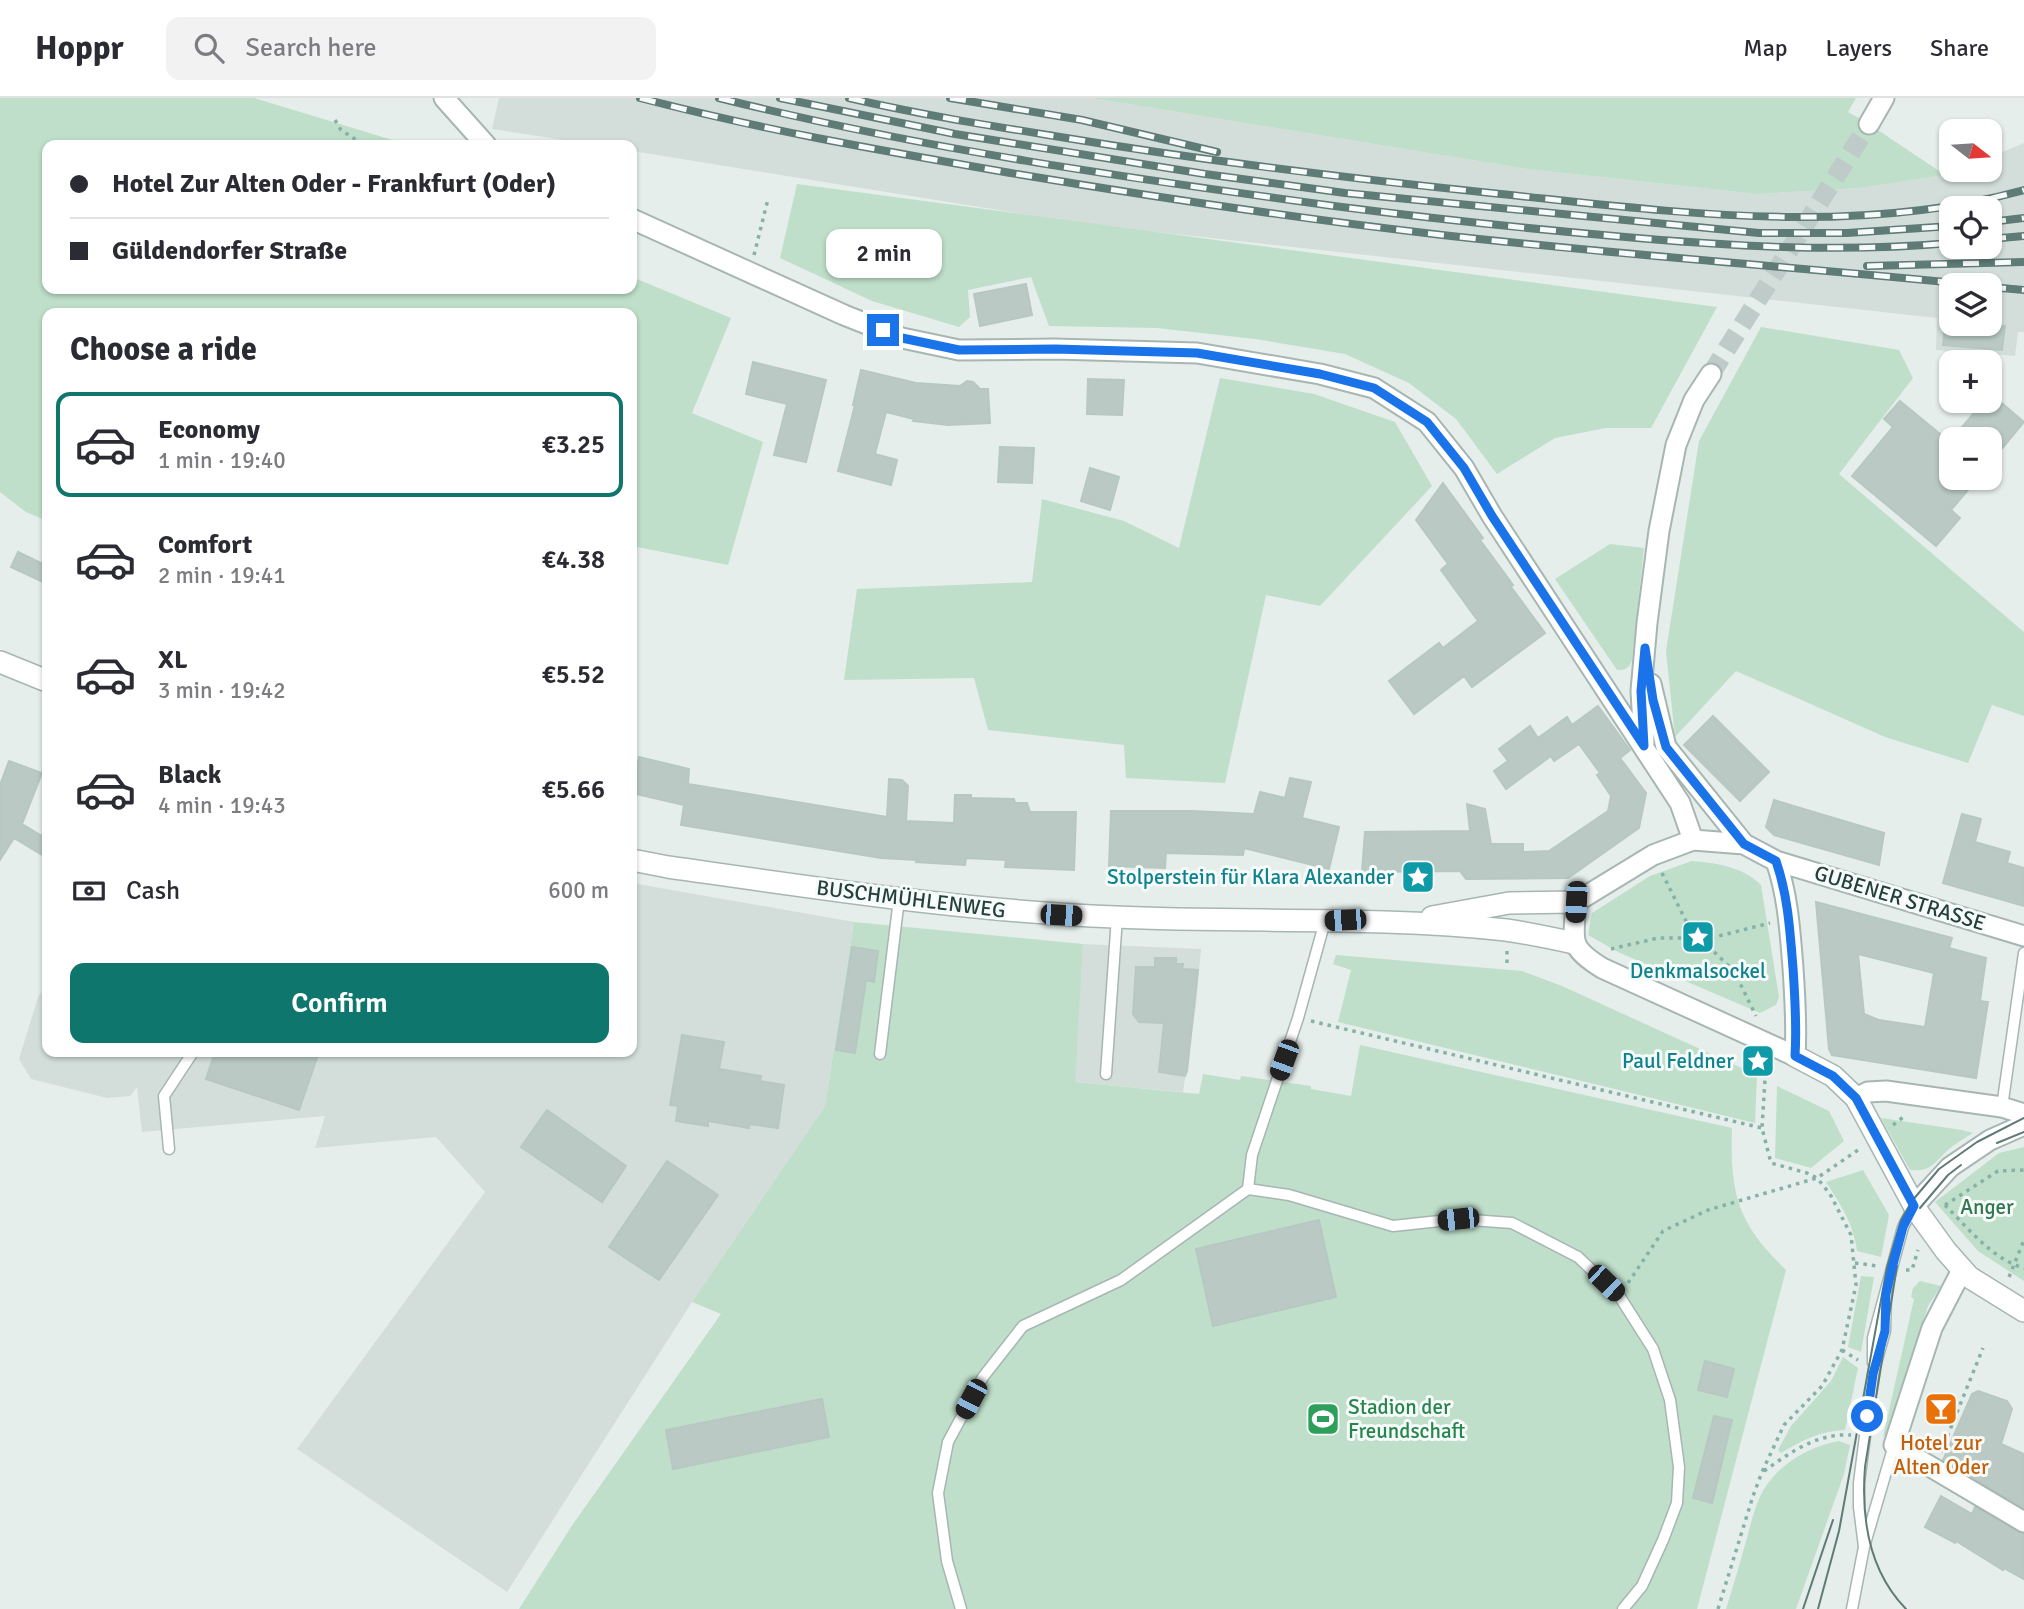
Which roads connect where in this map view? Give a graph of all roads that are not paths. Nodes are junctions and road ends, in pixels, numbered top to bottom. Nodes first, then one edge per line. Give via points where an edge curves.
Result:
1 (443, 98) edge
2 (1884, 98) edge
3 (1869, 124) tunnel mouth
4 (481, 140) edge
5 (637, 221) edge
6 (1711, 374) tunnel mouth
7 (1645, 648) junction
8 (0, 662) edge
9 (42, 679) edge
10 (1644, 746) junction
11 (1693, 840) junction
12 (1744, 844) junction
13 (637, 861) edge
14 (1776, 861) junction
15 (899, 899) junction
16 (1576, 902) junction
17 (1117, 917) junction
18 (1325, 921) junction
19 (1402, 922) junction
20 (2024, 936) edge
21 (1578, 949) junction
22 (2024, 953) edge
23 (880, 1054) dead end
24 (1795, 1056) junction
25 (190, 1057) edge
26 (1106, 1074) dead end
27 (1856, 1098) junction
28 (2002, 1107) junction
29 (2024, 1114) edge
30 (2024, 1125) edge
31 (169, 1149) dead end
32 (1248, 1189) junction
33 (1914, 1206) junction
34 (1962, 1270) junction
35 (2024, 1311) edge
36 (1894, 1445) junction
37 (2024, 1522) edge
38 (1864, 1547) junction
39 (961, 1609) edge
40 (1623, 1609) edge
41 (1852, 1609) edge

1 - 4 street
2 - 3 street
5 - 10 street via 902,338 959,350 1197,353 1374,388 1427,422 1464,468
6 - 7 street via 1694,400 1676,445 1659,531
7 - 10 street via 1641,691
7 - 12 street via 1666,747
8 - 9 street
10 - 11 street via 1680,803
11 - 12 street
11 - 16 street via 1653,855
12 - 14 street, GUBENER STRASSE
13 - 15 street, BUSCHMÜHLENWEG
14 - 20 street, GUBENER STRASSE
14 - 24 street via 1789,919
15 - 17 street, BUSCHMÜHLENWEG
15 - 23 lane
16 - 19 street, BUSCHMÜHLENWEG via 1509,903
16 - 21 street
17 - 18 street, BUSCHMÜHLENWEG
17 - 26 lane
18 - 19 street, BUSCHMÜHLENWEG
18 - 32 lane via 1252,1154
19 - 21 street, BUSCHMÜHLENWEG via 1508,930
21 - 24 street via 1602,968
22 - 28 lane
24 - 27 street via 1833,1076
25 - 31 lane via 164,1096
27 - 28 street via 1876,1091
27 - 33 street
28 - 29 street
30 - 33 street via 1990,1140 1950,1167
32 - 39 lane via 1121,1280 1023,1326 983,1377 948,1442 938,1493 947,1561
32 - 40 lane via 1289,1195 1393,1226 1458,1219 1512,1223 1578,1257 1620,1297 1653,1349 1670,1400 1679,1468 1677,1503 1663,1540 1642,1586
33 - 34 street
33 - 38 lane via 1903,1227 1886,1294 1885,1331 1873,1374 1859,1483
34 - 35 street
34 - 36 street via 1931,1328
36 - 37 street
36 - 38 lane
38 - 41 lane

